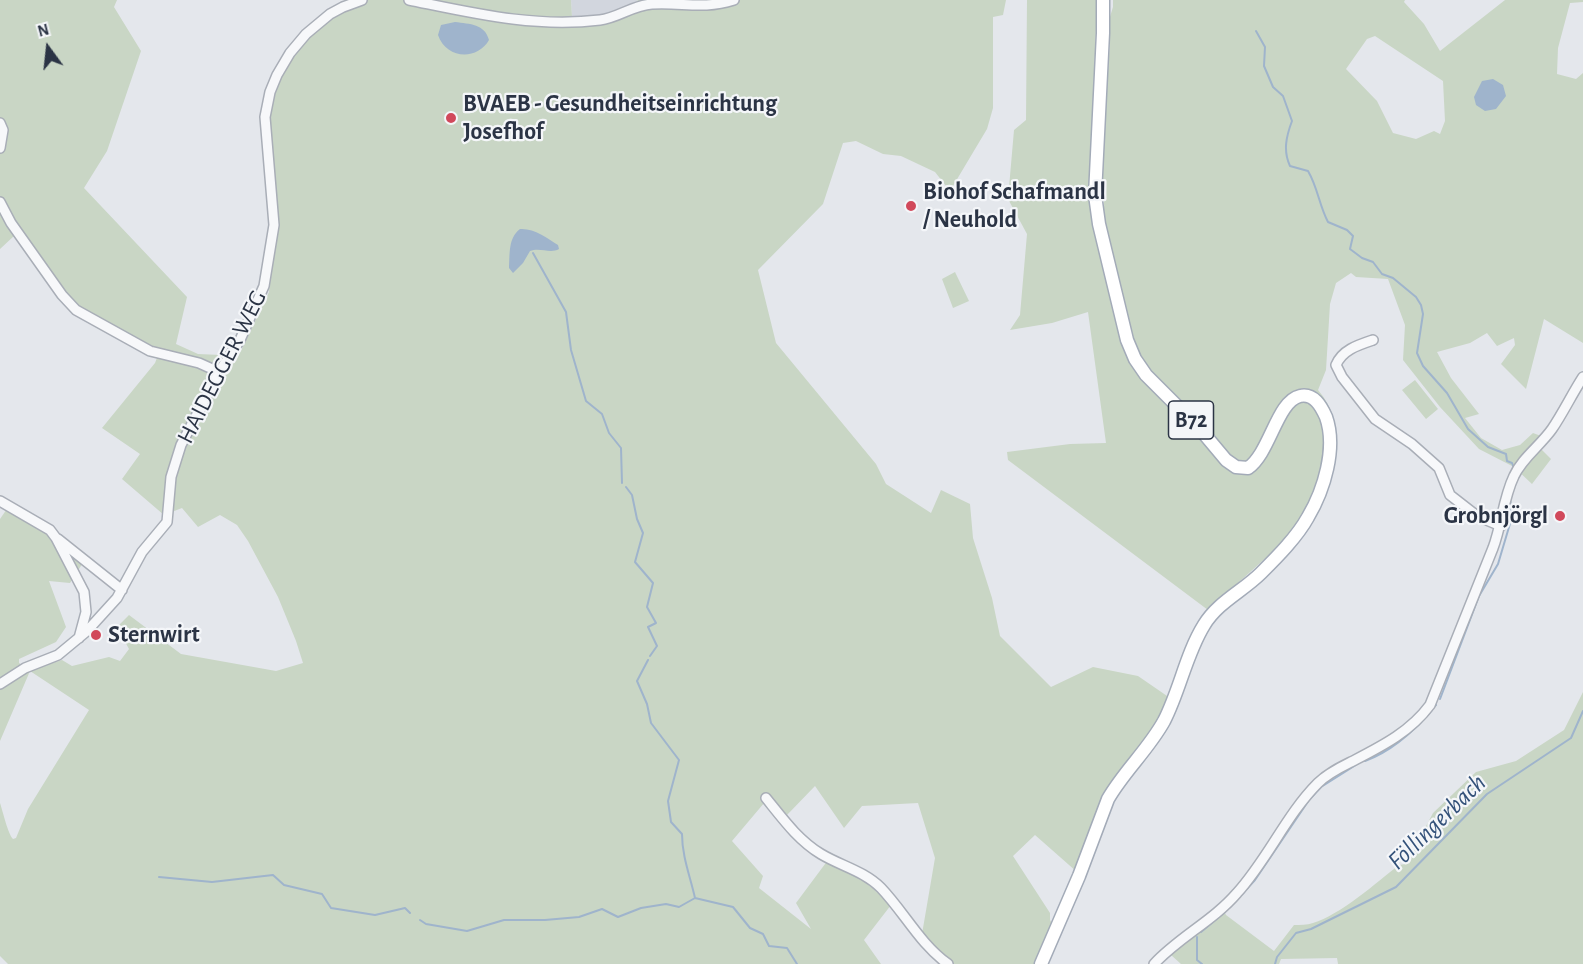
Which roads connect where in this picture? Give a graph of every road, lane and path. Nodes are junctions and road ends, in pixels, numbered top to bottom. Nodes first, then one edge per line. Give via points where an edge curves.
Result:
1 (362, 0) edge
2 (409, 0) edge
3 (734, 0) edge
4 (1103, 0) edge
5 (0, 123) edge
6 (0, 148) edge
7 (0, 202) edge
8 (1373, 340) dead end
9 (219, 372) junction
10 (1583, 377) edge
11 (0, 501) edge
12 (1501, 526) junction
13 (56, 538) junction
14 (122, 590) junction
15 (79, 638) junction
16 (0, 684) edge
17 (766, 798) dead end
18 (948, 964) edge
19 (1041, 964) edge
20 (1154, 964) edge

1 - 9 street, HAIDEGGER WEG via 330,14 306,34 272,85 265,117 274,225 268,271 251,318
2 - 3 street via 519,21 567,23 603,20 650,4 710,6
4 - 19 main road, B72 via 1096,207 1124,331 1135,359 1236,467 1248,468 1257,460 1283,411 1302,395 1315,399 1323,410 1329,425 1329,453 1308,518 1260,573 1222,604 1203,627 1165,719 1108,799
5 - 6 street
7 - 9 street via 76,310 150,351
8 - 12 street via 1339,357 1336,365 1342,377 1375,419 1439,468 1450,495 1477,516
9 - 14 street, HAIDEGGER WEG via 173,467 167,522 142,552
10 - 12 street via 1551,430 1517,470 1509,487
11 - 13 street via 44,526
12 - 20 street via 1426,711 1394,739 1319,781 1236,894
13 - 14 street
13 - 15 street via 84,592 86,612
14 - 15 street, HAIDEGGER WEG
15 - 16 street, HAIDEGGER WEG via 58,655 25,668
17 - 18 street via 799,838 881,888 930,949

